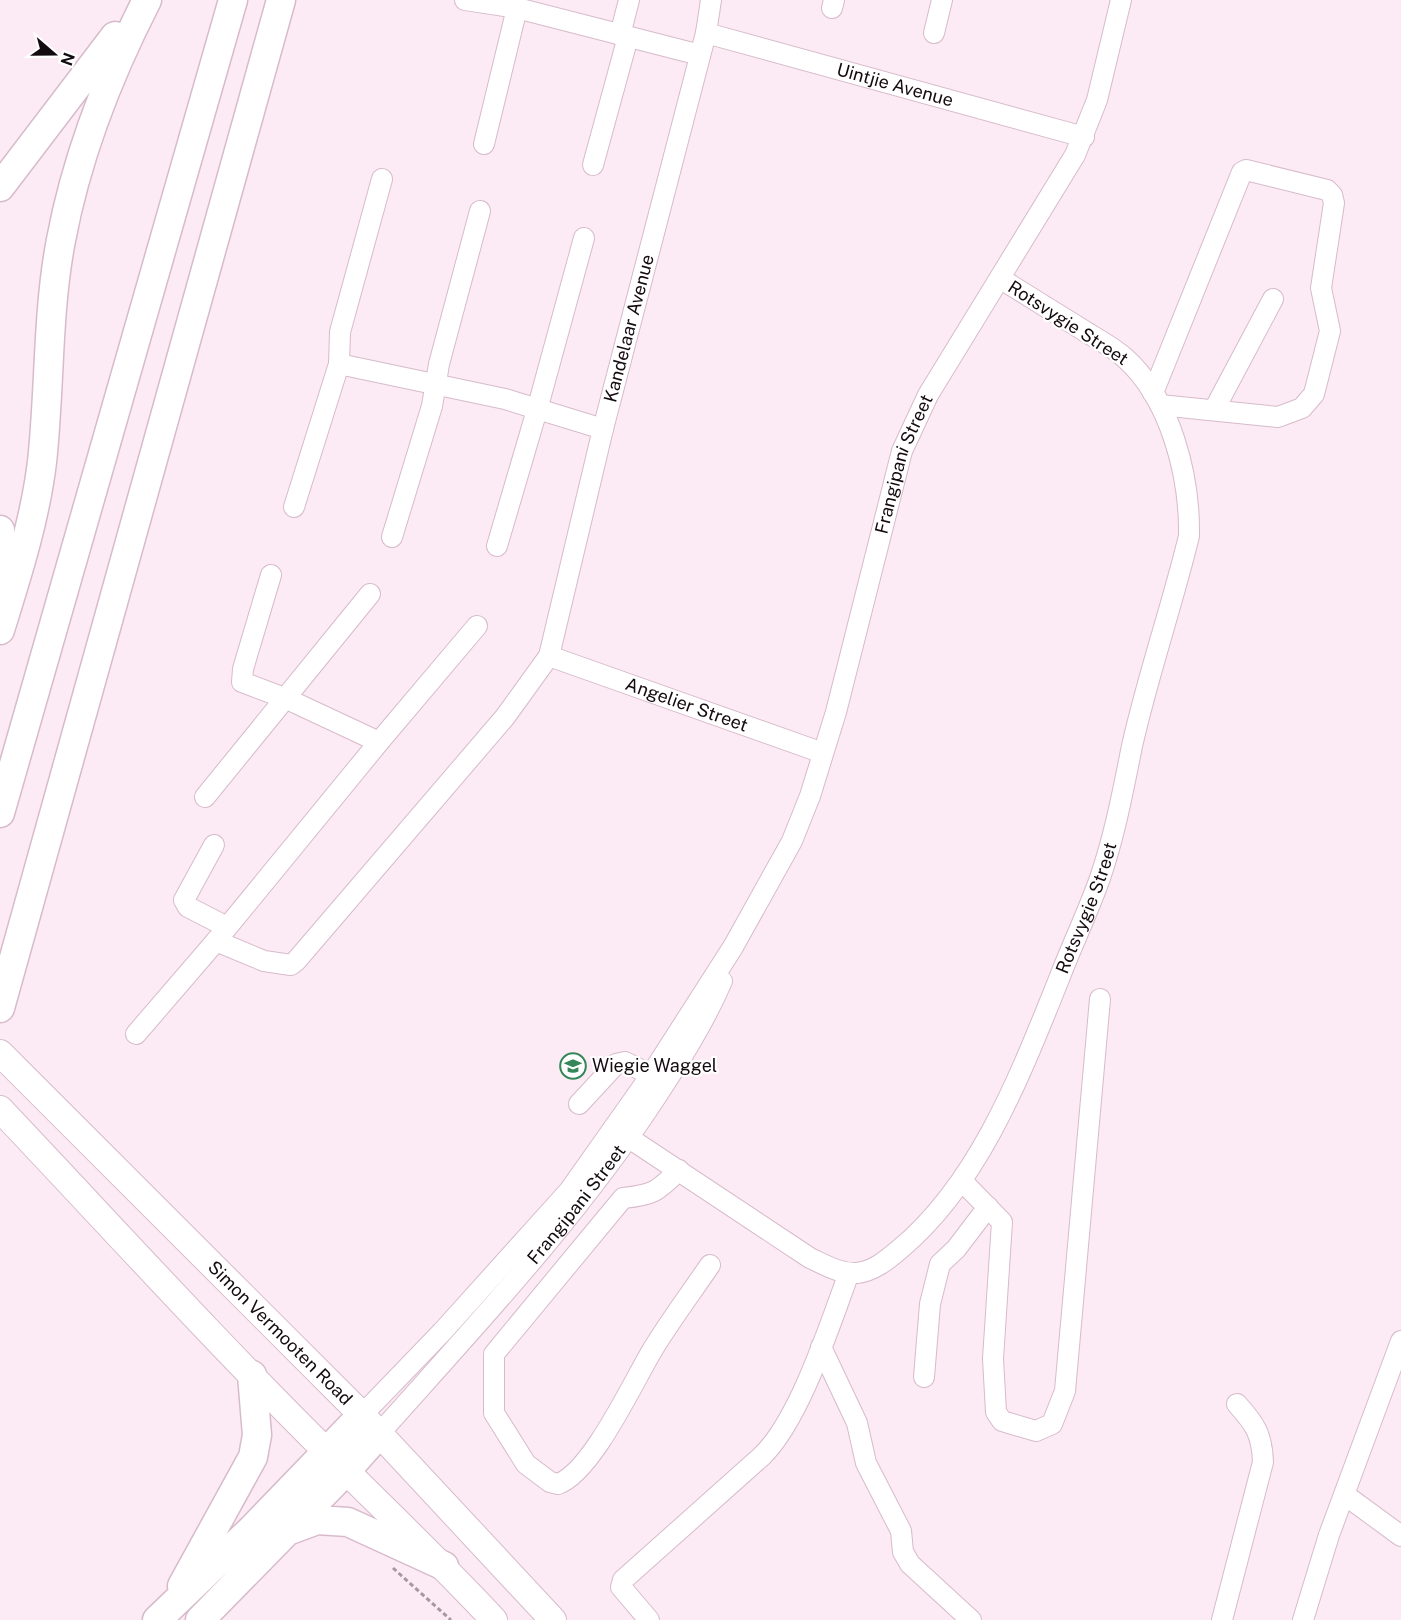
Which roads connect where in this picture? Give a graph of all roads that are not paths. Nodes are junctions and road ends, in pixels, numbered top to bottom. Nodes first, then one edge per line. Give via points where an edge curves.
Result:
1 (139, 0) edge
2 (147, 0) edge
3 (233, 0) edge
4 (281, 0) edge
5 (465, 0) edge
6 (629, 0) edge
7 (711, 0) edge
8 (942, 0) edge
9 (1121, 0) edge
10 (509, 5) edge
11 (705, 33) junction
12 (934, 33) dead end
13 (624, 36) junction
14 (700, 55) junction
15 (1084, 137) junction
16 (484, 144) dead end
17 (593, 165) dead end
18 (382, 179) dead end
19 (0, 187) edge
20 (480, 211) dead end
21 (584, 237) dead end
22 (1001, 279) junction
23 (1273, 299) dead end
24 (339, 364) junction
25 (436, 384) junction
26 (1157, 399) junction
27 (537, 410) junction
28 (1214, 410) junction
29 (603, 429) junction
30 (294, 507) dead end
31 (0, 530) edge
32 (392, 537) dead end
33 (497, 546) dead end
34 (271, 576) dead end
35 (370, 594) dead end
36 (0, 607) edge
37 (477, 626) dead end
38 (0, 630) edge
39 (549, 656) junction
40 (287, 699) junction
41 (379, 742) junction
42 (823, 753) junction
43 (205, 797) dead end
44 (0, 813) edge
45 (214, 845) dead end
46 (221, 934) junction
47 (733, 947) junction
48 (1100, 999) dead end
49 (1, 1007) edge
50 (136, 1034) dead end
51 (0, 1053) edge
52 (651, 1075) junction
53 (579, 1104) dead end
54 (0, 1109) edge
55 (622, 1132) junction
56 (679, 1170) junction
57 (962, 1181) junction
58 (988, 1207) junction
59 (710, 1265) dead end
60 (849, 1273) junction
61 (1401, 1344) edge
62 (821, 1347) junction
63 (252, 1375) junction
64 (924, 1377) dead end
65 (1237, 1404) dead end
66 (371, 1424) junction
67 (326, 1452) junction
68 (346, 1471) junction
69 (1345, 1496) junction
70 (287, 1532) junction
71 (1401, 1536) edge
72 (444, 1566) junction
73 (165, 1613) edge
74 (200, 1620) edge
75 (494, 1620) edge
76 (553, 1620) edge
77 (649, 1620) edge
78 (971, 1620) edge
79 (1222, 1620) edge
80 (1303, 1620) edge

1 - 19 highway
2 - 38 highway via 112,71 70,200 56,281 37,495
3 - 44 highway
4 - 49 highway
5 - 10 street
6 - 13 street
7 - 11 street, Kandelaar Avenue
8 - 12 street
9 - 15 street, Frangipani Street
10 - 13 street
10 - 16 street
11 - 14 street, Kandelaar Avenue
11 - 15 street, Uintjie Avenue
13 - 14 street
13 - 17 street
14 - 29 street, Kandelaar Avenue
15 - 22 street, Frangipani Street
18 - 24 street via 340,332
20 - 25 street
21 - 27 street
22 - 26 street, Rotsvygie Street via 1120,353 1141,374
22 - 42 street, Frangipani Street via 928,395 902,451
23 - 28 street
24 - 25 street
24 - 30 street
25 - 27 street
25 - 32 street
26 - 28 street
26 - 28 street via 1242,172 1327,190 1334,203 1321,288 1330,331 1314,394 1302,408 1278,417
26 - 57 street, Rotsvygie Street via 1181,468 1189,536 1132,745 1122,807 1100,878 1029,1054
27 - 29 street
27 - 33 street
29 - 39 street, Kandelaar Avenue
31 - 36 highway
34 - 40 street via 241,678 251,687
35 - 40 street
37 - 41 street
39 - 42 street, Angelier Street
39 - 46 street via 505,717 296,961 277,965
40 - 41 street
40 - 43 street
41 - 46 street
42 - 47 street, Frangipani Street via 800,823
45 - 46 street via 184,900
46 - 50 street
47 - 52 street, Frangipani Street
47 - 55 street, Frangipani Street via 722,983 684,1055
48 - 58 street via 1065,1391 1052,1424 1036,1431 1002,1420 996,1412 993,1359 1003,1238 1002,1222
51 - 66 main road, Simon Vermooten Road
52 - 53 street via 620,1062 609,1068
52 - 55 street, Frangipani Street
54 - 63 main road
55 - 56 street
55 - 66 street, Frangipani Street via 565,1223
56 - 59 street via 657,1192 623,1198 494,1354 494,1413 526,1464 558,1484 574,1475 609,1427 653,1349
56 - 60 street via 810,1258
57 - 58 street
57 - 60 street, Rotsvygie Street via 923,1229 893,1255 876,1267
58 - 64 street via 940,1264 930,1304
60 - 62 street
61 - 69 street
62 - 77 street via 774,1444 622,1580 621,1587
62 - 78 street via 857,1423 866,1463 901,1531 903,1552
63 - 67 main road
63 - 73 highway via 257,1435 254,1456
65 - 79 street via 1262,1441 1263,1462
66 - 67 highway
66 - 68 highway
66 - 76 main road, Simon Vermooten Road
67 - 68 main road
67 - 73 highway
68 - 70 highway
68 - 72 main road
69 - 71 street
69 - 80 street
70 - 72 highway via 317,1520 348,1522
70 - 74 highway
72 - 75 main road

